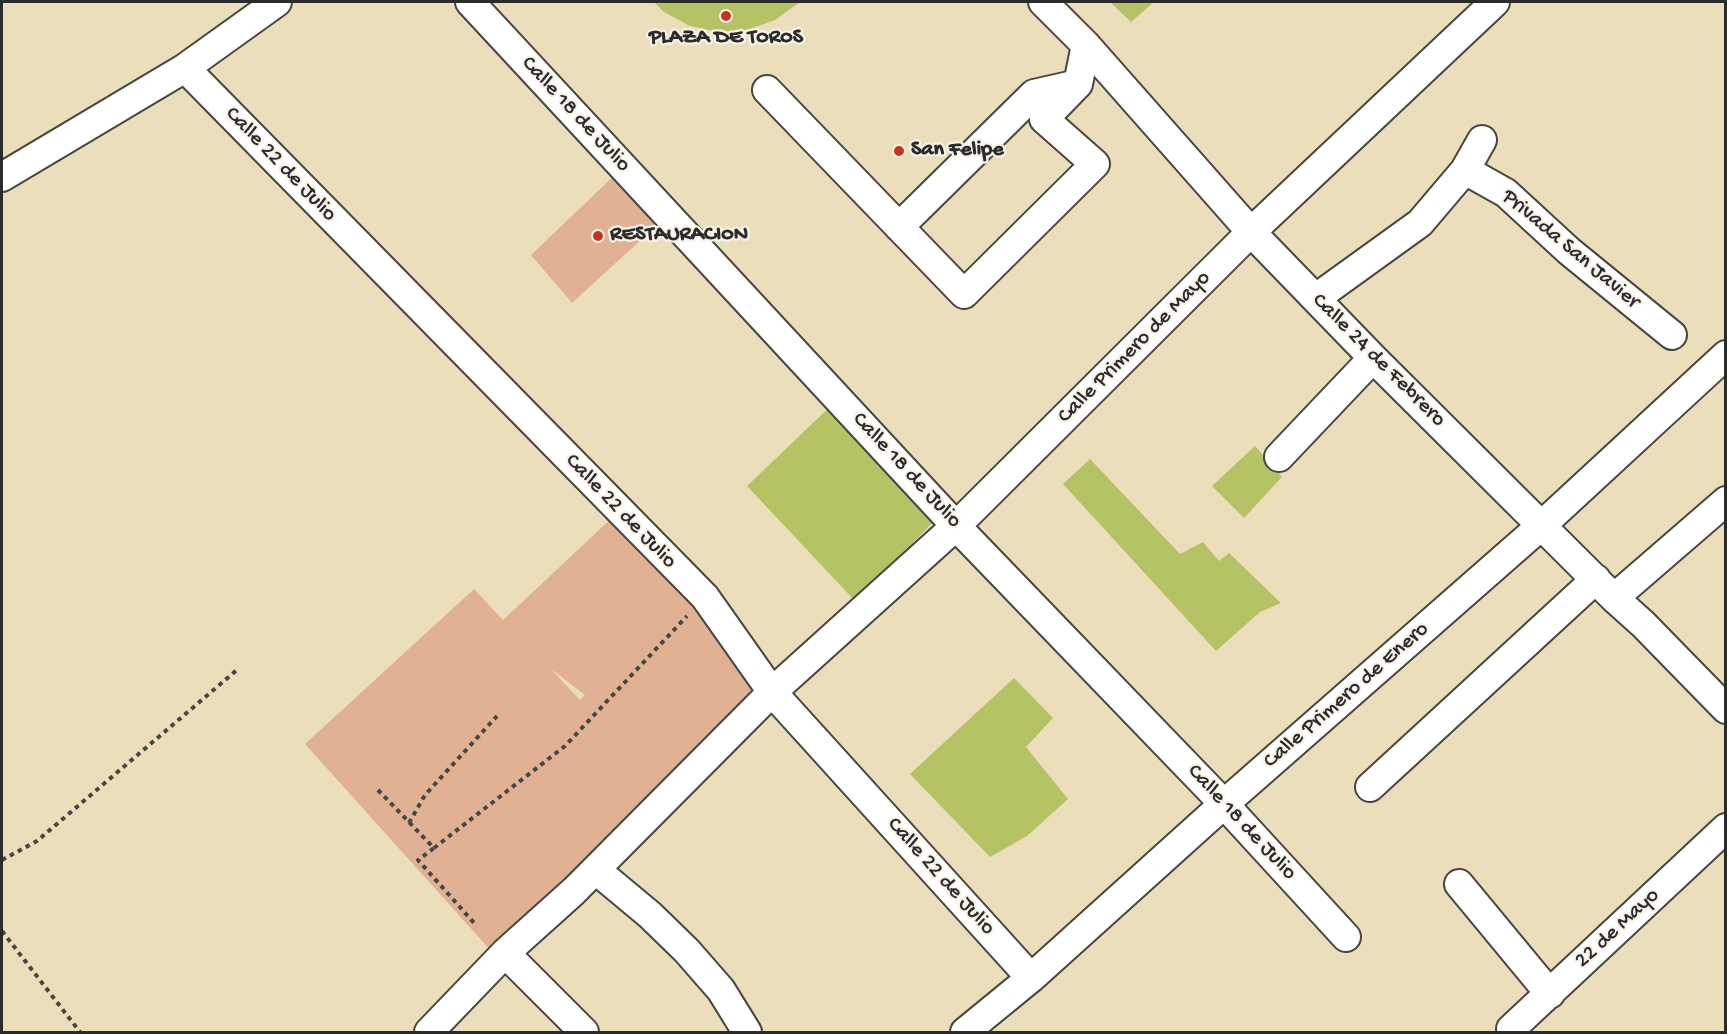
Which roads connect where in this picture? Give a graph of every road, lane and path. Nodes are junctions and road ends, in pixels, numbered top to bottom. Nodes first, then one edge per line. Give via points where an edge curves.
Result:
1 (277, 2) edge
2 (470, 2) edge
3 (1043, 2) edge
4 (1495, 2) edge
5 (1086, 45) junction
6 (185, 68) junction
7 (1078, 84) junction
8 (767, 90) dead end
9 (1482, 141) dead end
10 (1465, 170) junction
11 (2, 177) edge
12 (899, 227) junction
13 (1251, 232) junction
14 (1316, 298) junction
15 (1672, 335) dead end
16 (1725, 355) edge
17 (1373, 358) junction
18 (1279, 457) dead end
19 (1725, 501) edge
20 (1542, 525) junction
21 (957, 526) junction
22 (1605, 588) junction
23 (705, 597) junction
24 (238, 669) dead end
25 (772, 692) junction
26 (1725, 709) edge
27 (497, 716) dead end
28 (1370, 787) dead end
29 (378, 790) dead end
30 (1224, 804) junction
31 (410, 823) junction
32 (1725, 828) edge
33 (434, 848) junction
34 (2, 860) edge
35 (596, 870) junction
36 (1459, 884) dead end
37 (475, 924) dead end
38 (2, 931) edge
39 (1346, 937) dead end
40 (505, 953) junction
41 (1031, 978) junction
42 (1550, 993) junction
43 (1511, 1029) dead end
44 (80, 1032) edge
45 (429, 1032) edge
46 (584, 1032) edge
47 (747, 1032) edge
48 (965, 1032) edge

1 - 6 street
2 - 21 street, Calle 18 de Julio
3 - 5 street, Calle 24 de Febrero
4 - 13 street, Calle Primero de Mayo
5 - 7 street
5 - 13 street, Calle 24 de Febrero
6 - 11 street
6 - 23 street, Calle 22 de Julio
7 - 12 street via 1034,94
7 - 12 street via 1044,119 1095,164 964,294
8 - 12 street
9 - 10 street
10 - 14 street via 1420,224
10 - 15 street, Privada San Javier via 1506,194
13 - 14 street, Calle 24 de Febrero
13 - 21 street, Calle Primero de Mayo
14 - 17 street, Calle 24 de Febrero
16 - 20 street, Calle Primero de Enero
17 - 18 street
17 - 20 street, Calle 24 de Febrero
19 - 22 street
20 - 22 street, Calle 24 de Febrero
20 - 30 street, Calle Primero de Enero
21 - 25 street, Calle Primero de Mayo
21 - 30 street, Calle 18 de Julio
22 - 26 street, Calle 24 de Febrero
22 - 28 street
23 - 25 street, Calle 22 de Julio
23 - 33 path via 565,746
24 - 34 path via 37,841
25 - 35 street, Calle Primero de Mayo
25 - 41 street, Calle 22 de Julio
27 - 31 path via 425,795
29 - 31 path
30 - 39 street, Calle 18 de Julio
30 - 41 street, Calle Primero de Enero
31 - 33 path
32 - 42 street, 22 de Mayo
33 - 37 path via 418,860
35 - 40 street, Calle Primero de Mayo
35 - 47 street via 687,951 721,990
36 - 42 street
38 - 44 path
40 - 45 street, Calle Primero de Mayo
40 - 46 street
41 - 48 street, Calle Primero de Enero
42 - 43 street, 22 de Mayo

